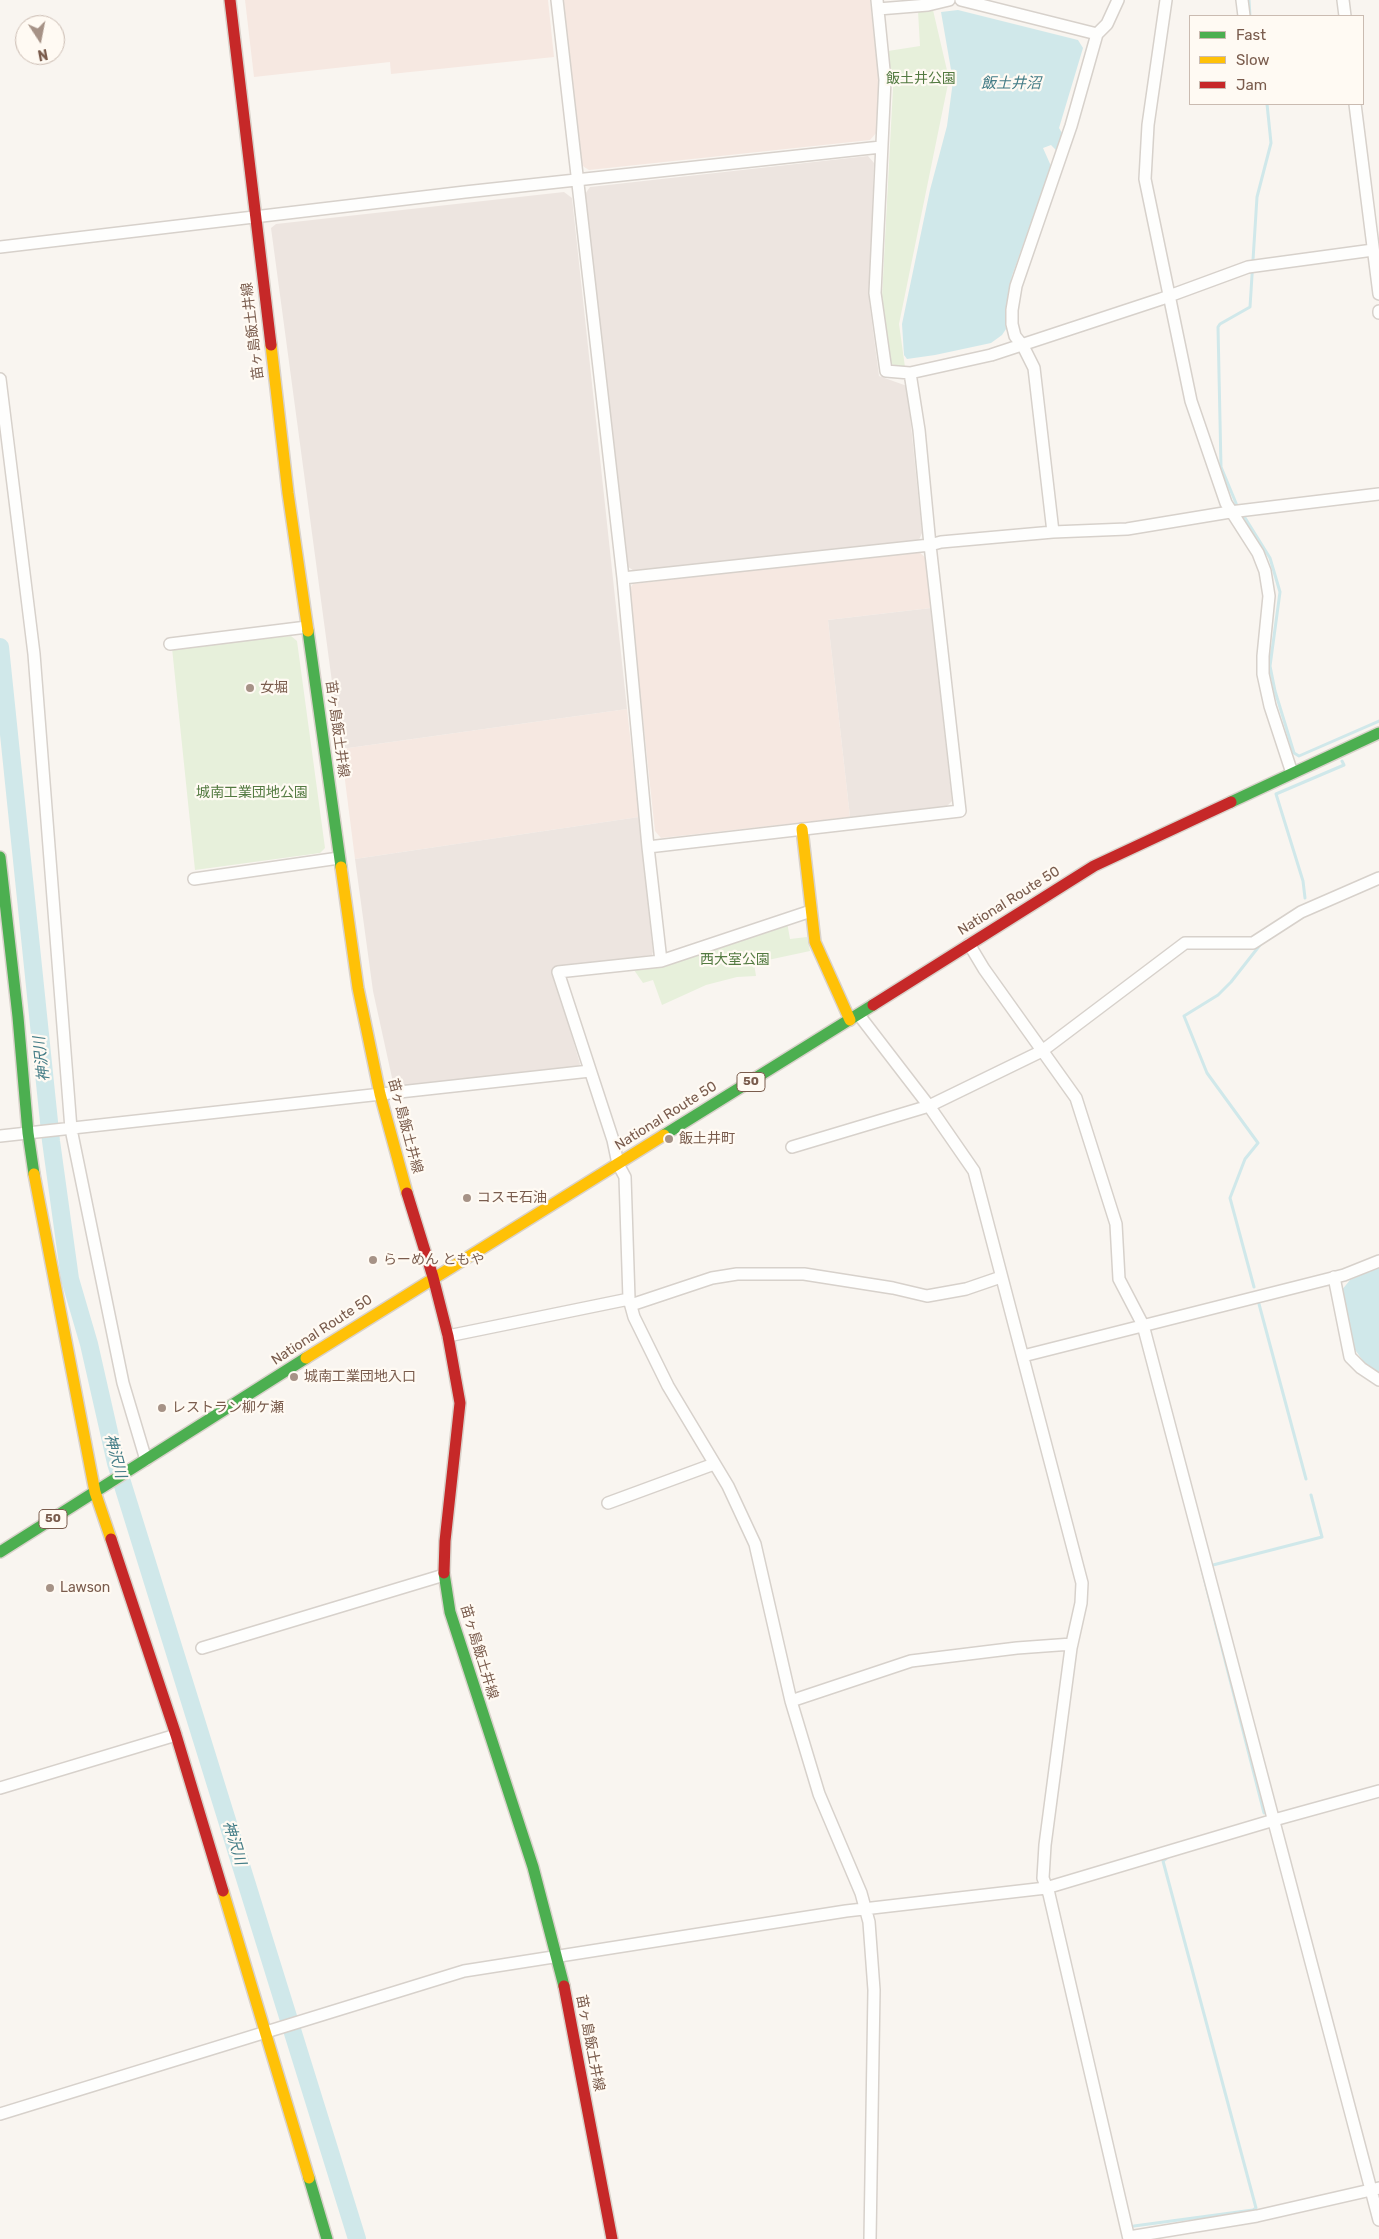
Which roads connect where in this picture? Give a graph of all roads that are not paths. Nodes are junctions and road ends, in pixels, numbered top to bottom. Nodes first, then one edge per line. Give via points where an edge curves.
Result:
1 (230, 0) edge
2 (557, 0) edge
3 (949, 0) edge
4 (961, 0) edge
5 (1118, 0) edge
6 (1166, 0) edge
7 (1242, 0) edge
8 (1343, 0) edge
9 (877, 5) edge
10 (1244, 15) edge
11 (1345, 15) edge
12 (1097, 34) junction
13 (1355, 105) edge
14 (881, 147) junction
15 (576, 181) junction
16 (255, 217) junction
17 (0, 247) edge
18 (1373, 250) junction
19 (1379, 294) edge
20 (1169, 296) junction
21 (1023, 346) junction
22 (910, 373) junction
23 (0, 379) edge
24 (1379, 494) edge
25 (1230, 512) junction
26 (1053, 532) junction
27 (930, 545) junction
28 (622, 578) junction
29 (307, 627) junction
30 (170, 644) dead end
31 (1379, 733) edge
32 (1292, 773) junction
33 (802, 829) junction
34 (648, 847) junction
35 (0, 857) edge
36 (339, 858) junction
37 (1379, 878) edge
38 (194, 879) dead end
39 (811, 911) junction
40 (969, 944) junction
41 (661, 961) junction
42 (854, 1017) junction
43 (1042, 1051) junction
44 (590, 1071) junction
45 (380, 1094) junction
46 (929, 1106) junction
47 (69, 1129) junction
48 (31, 1133) junction
49 (0, 1136) edge
50 (792, 1147) dead end
51 (618, 1164) junction
52 (1379, 1261) edge
53 (433, 1277) junction
54 (1001, 1277) junction
55 (1334, 1277) junction
56 (630, 1302) junction
57 (1143, 1325) junction
58 (448, 1336) junction
59 (1023, 1356) junction
60 (1379, 1380) edge
61 (143, 1462) junction
62 (714, 1464) junction
63 (95, 1492) junction
64 (608, 1503) dead end
65 (0, 1552) edge
66 (444, 1575) junction
67 (1072, 1644) junction
68 (202, 1648) dead end
69 (791, 1702) junction
70 (176, 1735) junction
71 (0, 1788) edge
72 (1379, 1791) edge
73 (1274, 1820) junction
74 (1046, 1888) junction
75 (865, 1908) junction
76 (557, 1956) junction
77 (270, 2030) junction
78 (0, 2114) edge
79 (1375, 2189) edge
80 (1379, 2220) edge
81 (1129, 2238) edge
82 (328, 2239) edge
83 (612, 2239) edge
84 (870, 2239) edge

1 - 16 main road, 苗ヶ島飯土井線
2 - 15 street
3 - 9 street via 928,5
4 - 12 street
5 - 12 street via 1107,24
6 - 20 street via 1148,126 1145,179
7 - 10 street
8 - 11 street
9 - 14 street via 885,80
12 - 21 street via 1071,126 1016,286 1012,324 1014,336
13 - 18 street
14 - 15 street
14 - 22 street via 875,293 886,371
15 - 16 street
15 - 28 street
16 - 17 street
16 - 29 main road, 苗ヶ島飯土井線
18 - 19 street
18 - 20 street via 1248,266
20 - 21 street
20 - 25 street via 1191,401
21 - 22 street
21 - 26 street via 1034,368
22 - 27 street
23 - 47 street via 34,654
24 - 25 street
25 - 26 street via 1127,529
25 - 32 street via 1258,553 1267,580 1269,610 1262,656 1263,674
26 - 27 street
27 - 28 street
27 - 33 street via 960,811
28 - 34 street
29 - 30 street
29 - 36 main road, 苗ヶ島飯土井線
31 - 32 main road, National Route 50 / 50
32 - 40 main road, National Route 50 / 50 via 1094,866
33 - 34 street
33 - 39 main road
34 - 41 street
35 - 48 main road
36 - 38 street
36 - 45 main road, 苗ヶ島飯土井線 via 363,1021
37 - 43 street via 1301,912 1253,942 1185,942
39 - 41 street
39 - 42 main road via 815,942
40 - 42 main road, National Route 50 / 50
40 - 43 street
41 - 44 street via 558,972
42 - 46 street
42 - 51 main road, National Route 50 / 50
43 - 46 street
43 - 57 street via 1076,1098 1116,1224 1119,1279
44 - 45 street
44 - 51 street
45 - 47 street
45 - 53 main road, 苗ヶ島飯土井線
46 - 50 street
46 - 54 street via 974,1171
47 - 48 street
47 - 61 street
48 - 49 street
48 - 63 main road via 40,1212
51 - 53 main road, National Route 50 / 50
51 - 56 street via 625,1177
52 - 55 street
53 - 58 main road, 苗ヶ島飯土井線
53 - 61 main road, National Route 50 / 50
54 - 56 street via 966,1289 927,1296 804,1274 737,1274
54 - 59 street
55 - 57 street
55 - 60 street via 1347,1351 1360,1368
56 - 58 street
56 - 62 street via 641,1333 666,1382
57 - 59 street
57 - 73 street
58 - 66 main road, 苗ヶ島飯土井線 via 460,1403
59 - 67 street via 1082,1583
61 - 63 main road, 50
62 - 64 street
62 - 69 street via 755,1544
63 - 65 main road, 50
63 - 70 main road
66 - 68 street
66 - 76 main road, 苗ヶ島飯土井線 via 450,1612 533,1867
67 - 69 street via 911,1661
67 - 74 street via 1044,1852
69 - 75 street via 819,1794
70 - 71 street
70 - 77 main road
72 - 73 street
73 - 74 street
73 - 79 street
74 - 75 street
74 - 81 street
75 - 76 street
75 - 84 street via 872,1948 874,1990
76 - 77 street via 464,1971
76 - 83 main road, 苗ヶ島飯土井線
77 - 78 street
77 - 82 main road
79 - 80 street
79 - 81 street via 1257,2216

